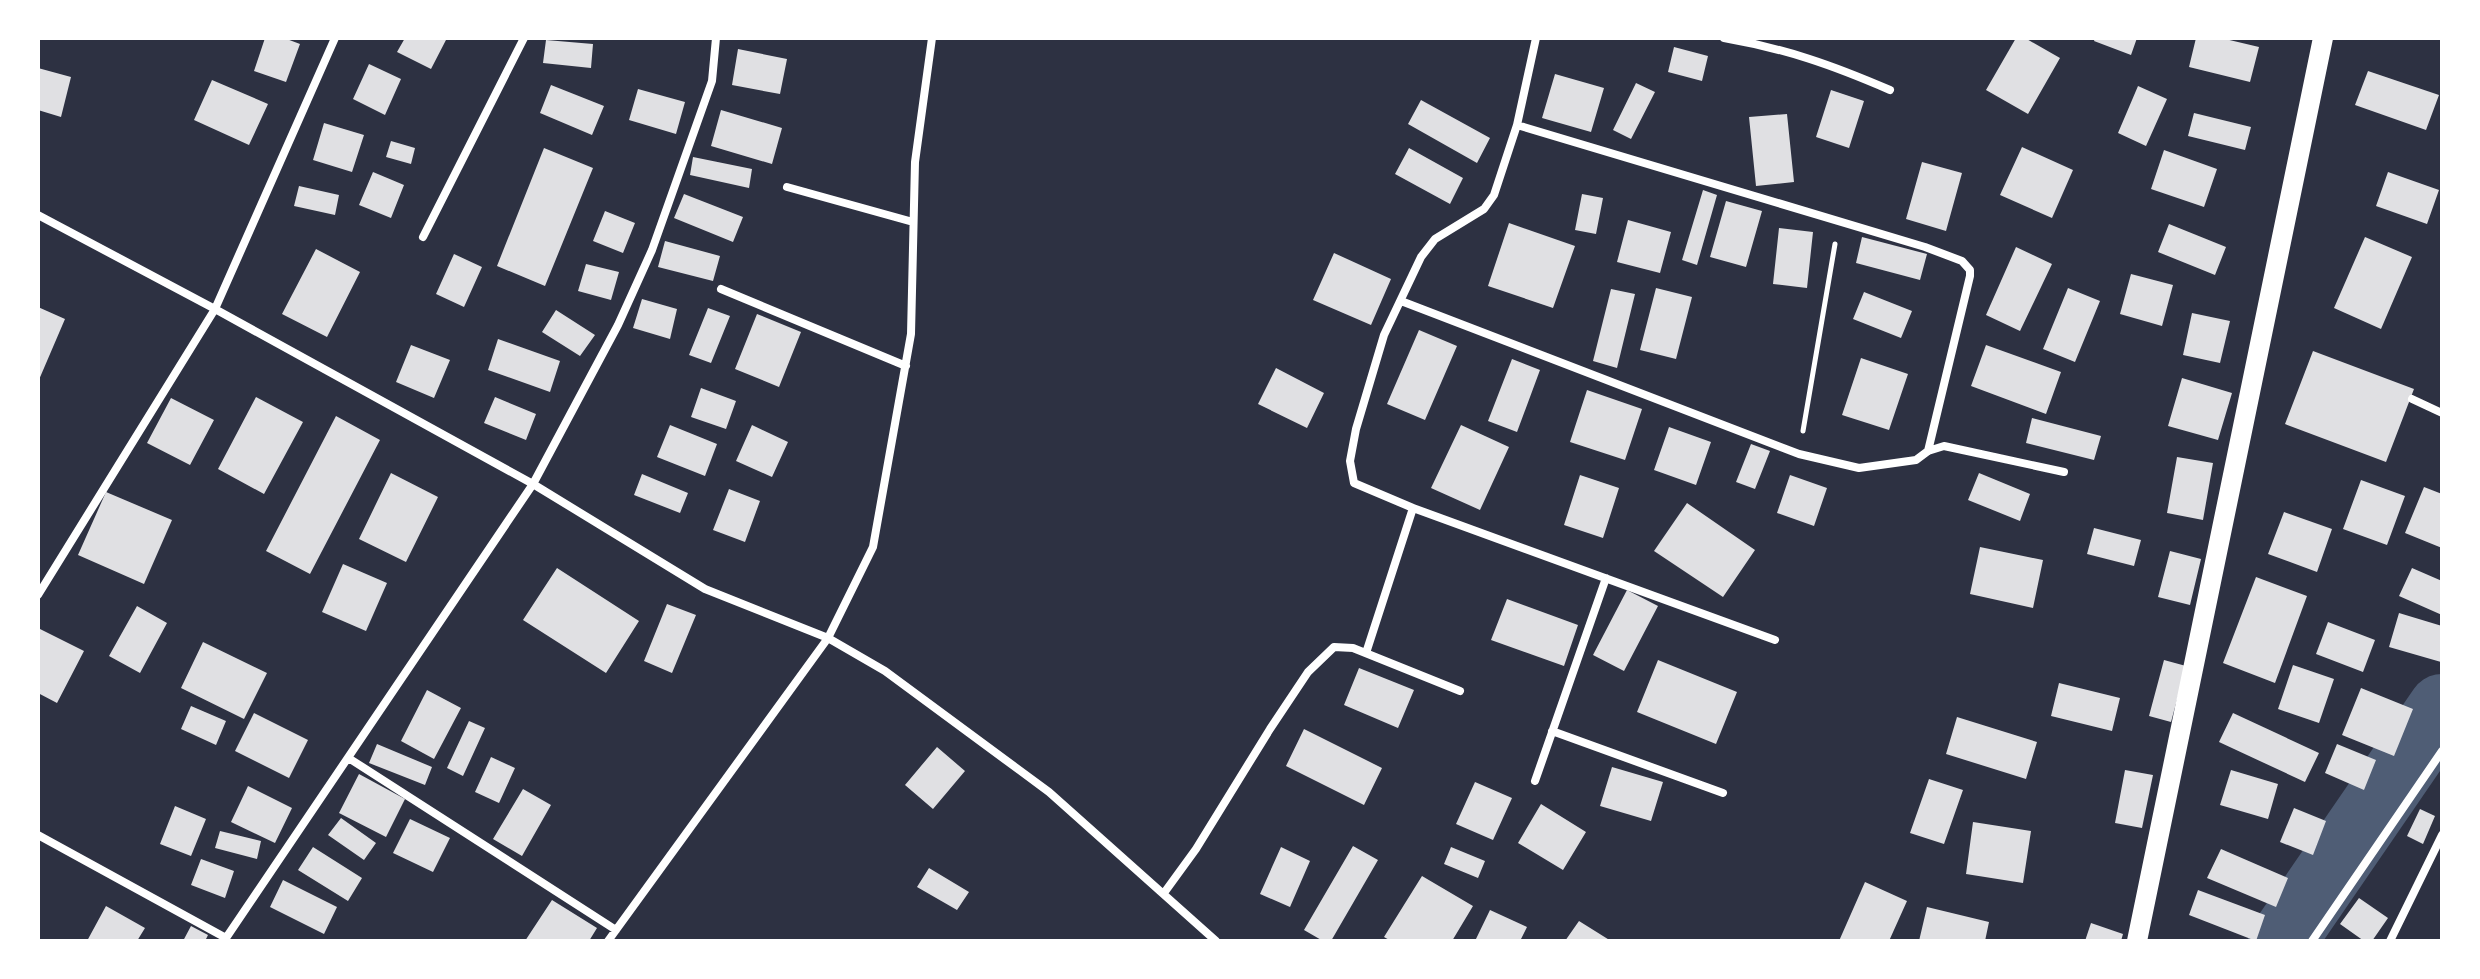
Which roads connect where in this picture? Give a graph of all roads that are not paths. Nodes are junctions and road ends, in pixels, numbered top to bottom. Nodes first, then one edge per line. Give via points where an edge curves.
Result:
1 (335, 38) edge
2 (524, 38) edge
3 (716, 38) edge
4 (932, 38) edge
5 (1536, 38) edge
6 (1724, 38) edge
7 (2323, 38) edge
8 (1890, 90) dead end
9 (1517, 125) junction
10 (787, 187) dead end
11 (38, 215) edge
12 (913, 222) junction
13 (423, 237) dead end
14 (721, 289) dead end
15 (1401, 301) junction
16 (215, 309) junction
17 (906, 366) junction
18 (2412, 399) dead end
19 (2442, 413) edge
20 (1928, 451) junction
21 (2064, 472) dead end
22 (533, 484) junction
23 (1413, 508) junction
24 (1606, 578) junction
25 (38, 595) edge
26 (828, 638) junction
27 (1775, 640) dead end
28 (1366, 653) junction
29 (1460, 691) dead end
30 (1552, 731) junction
31 (2442, 751) edge
32 (350, 759) junction
33 (1535, 781) dead end
34 (1723, 793) dead end
35 (38, 835) edge
36 (2442, 835) edge
37 (1164, 893) junction
38 (616, 930) junction
39 (225, 939) edge
40 (608, 941) edge
41 (1216, 941) edge
42 (2137, 941) edge
43 (2312, 941) edge
44 (2390, 941) edge

1 - 16 street
2 - 13 street
3 - 22 street via 712,81 652,250
4 - 12 street via 915,162
5 - 9 street
6 - 8 street via 1807,57
7 - 42 main road
9 - 15 street via 1494,195 1484,209 1435,239
9 - 20 street via 1962,261 1970,270
10 - 12 street
11 - 16 street
12 - 17 street
14 - 17 street
15 - 20 street via 1799,454 1859,468 1916,460
15 - 23 street via 1384,335 1350,461 1354,483
16 - 22 street
16 - 25 street
17 - 26 street via 873,547
18 - 19 street
20 - 21 street via 1944,446
22 - 26 street via 705,589
22 - 32 street
23 - 24 street
23 - 28 street
24 - 27 street
24 - 30 street
26 - 37 street via 885,671 1049,792
26 - 38 street
28 - 29 street
28 - 37 street via 1341,646 1319,659
30 - 33 street
30 - 34 street
31 - 43 street
32 - 38 street
32 - 39 street
35 - 39 street
36 - 44 street
37 - 41 street
38 - 40 street

